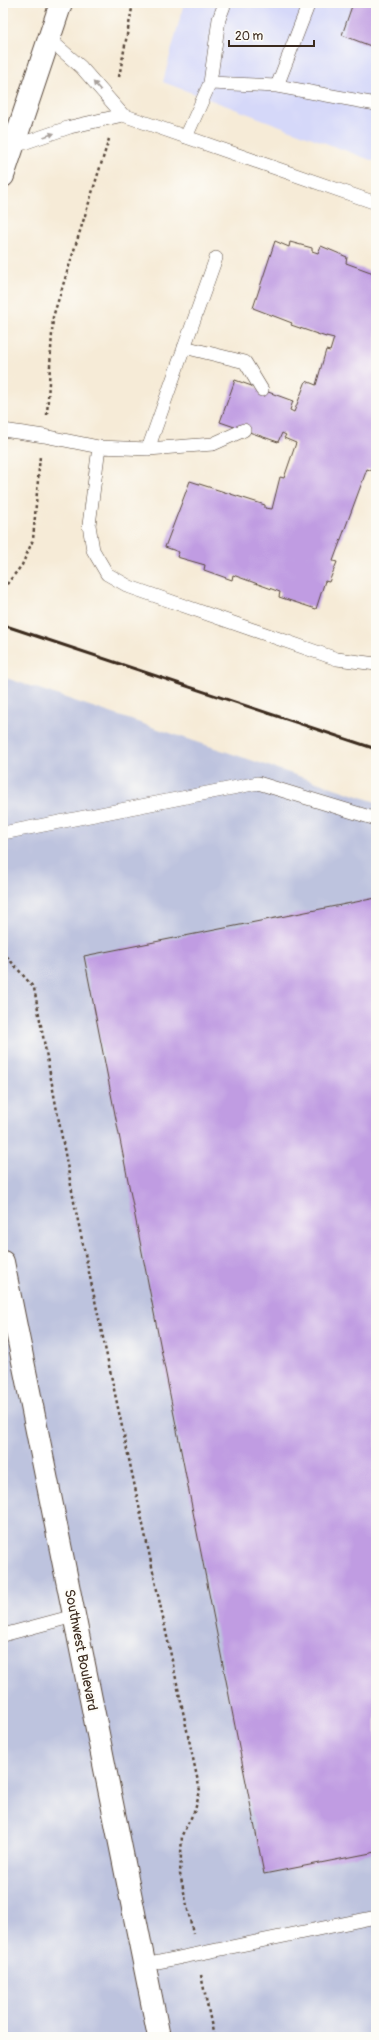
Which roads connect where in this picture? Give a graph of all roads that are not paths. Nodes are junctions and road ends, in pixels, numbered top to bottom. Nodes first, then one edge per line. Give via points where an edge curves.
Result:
1 (61, 3) edge
2 (225, 3) edge
3 (309, 3) edge
4 (49, 39) junction
5 (210, 83) junction
6 (277, 86) junction
7 (376, 104) edge
8 (117, 113) junction
9 (186, 137) junction
10 (12, 148) junction
11 (3, 176) edge
12 (376, 203) edge
13 (216, 258) dead end
14 (184, 347) junction
15 (262, 390) dead end
16 (3, 430) edge
17 (244, 430) dead end
18 (99, 447) junction
19 (148, 449) junction
20 (376, 664) edge
21 (376, 819) edge
22 (3, 833) edge
23 (3, 1262) edge
24 (9, 1325) edge
25 (74, 1616) junction
26 (3, 1635) edge
27 (376, 1917) edge
28 (144, 1965) junction
29 (159, 2037) edge

1 - 4 street
2 - 5 lane via 219,19
3 - 6 lane
8 -> 4 lane via 81,67
4 - 10 street
5 - 6 lane
5 - 9 lane
6 - 7 lane
8 - 9 lane
10 -> 8 lane
9 - 12 lane
10 - 11 street
13 - 14 lane
14 - 15 lane via 245,362
14 - 19 lane
16 - 18 lane
17 - 19 lane via 213,444
18 - 19 lane
18 - 20 lane via 89,526 92,550 107,574 130,587 337,659
21 - 22 lane via 258,783
23 - 24 street, Southwest Boulevard
24 - 25 street, Southwest Boulevard
25 - 26 lane
25 - 28 street, Southwest Boulevard
27 - 28 lane
28 - 29 street, Southwest Boulevard

